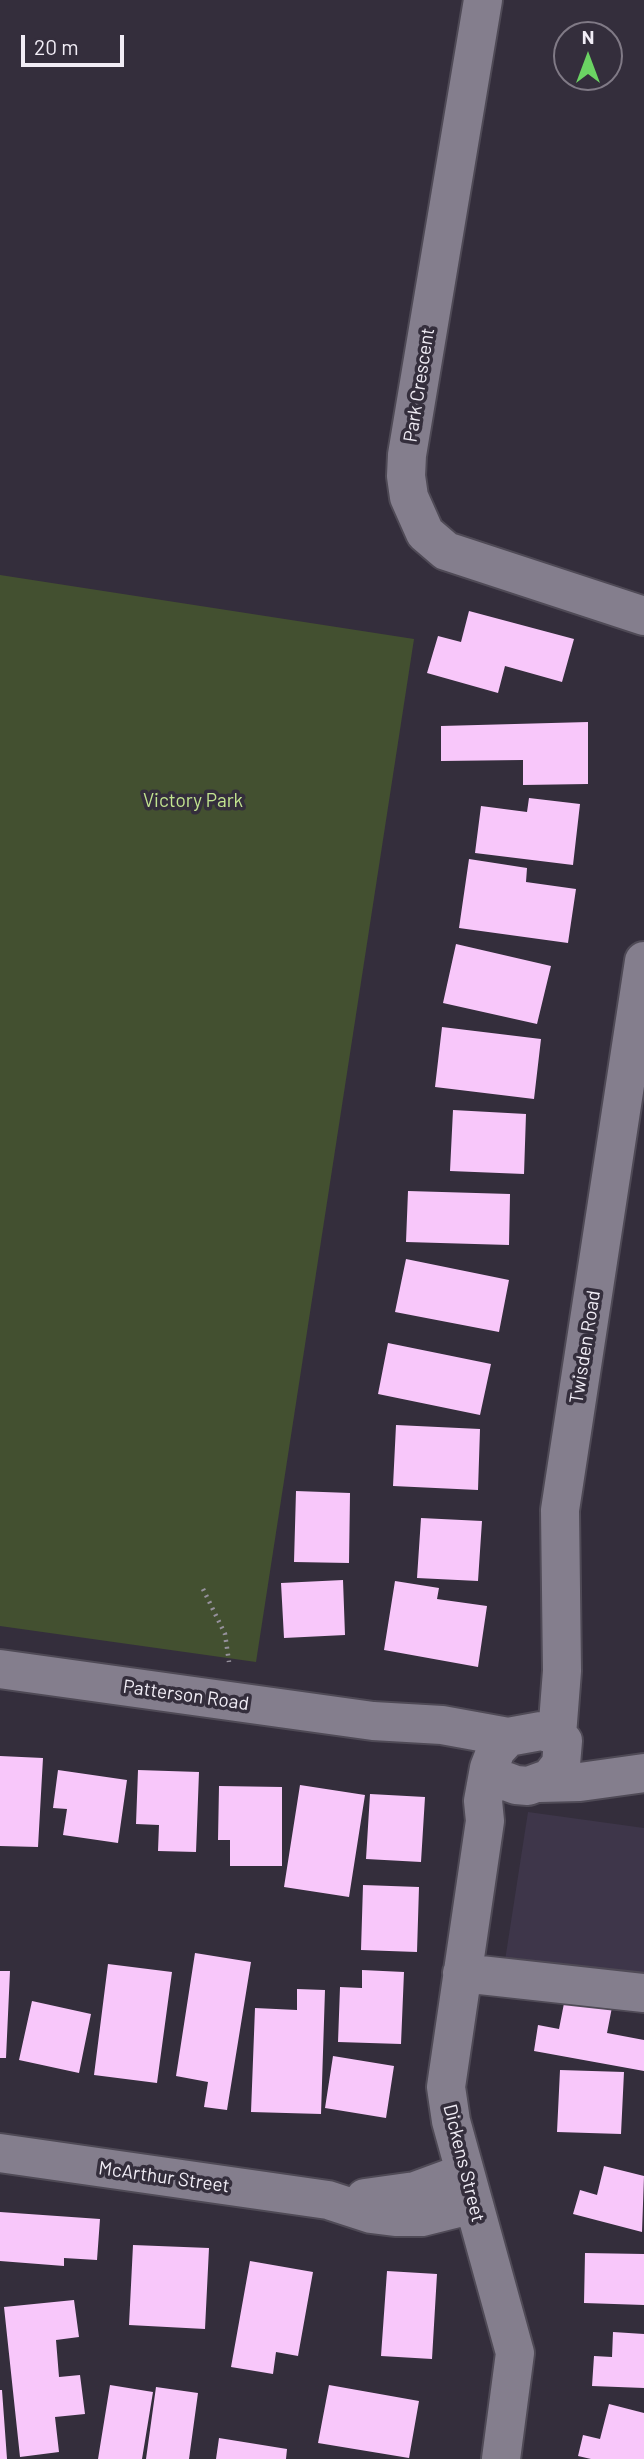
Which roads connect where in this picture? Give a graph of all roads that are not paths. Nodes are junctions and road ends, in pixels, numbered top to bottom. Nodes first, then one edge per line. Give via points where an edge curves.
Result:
1 (483, 0) edge
2 (644, 616) edge
3 (644, 961) edge
4 (0, 1669) edge
5 (560, 1738) junction
6 (508, 1768) junction
7 (644, 1773) edge
8 (462, 1973) junction
9 (644, 1993) edge
10 (0, 2153) edge
11 (469, 2188) junction
12 (500, 2459) edge

1 - 2 street, Park Crescent via 407,455 409,497 425,533 446,551
3 - 5 street, Twisden Road via 560,1510
4 - 6 street, Patterson Road via 373,1721
5 - 6 street via 541,1731
5 - 6 street, Twisden Road via 561,1764 550,1778
5 - 7 street, Patterson Road
6 - 7 street, Patterson Road via 580,1782
6 - 8 street, Dickens Street via 485,1821
8 - 9 street
8 - 11 street, Dickens Street via 446,2087
10 - 11 street, McArthur Street via 328,2200
11 - 12 street, Dickens Street via 515,2353

